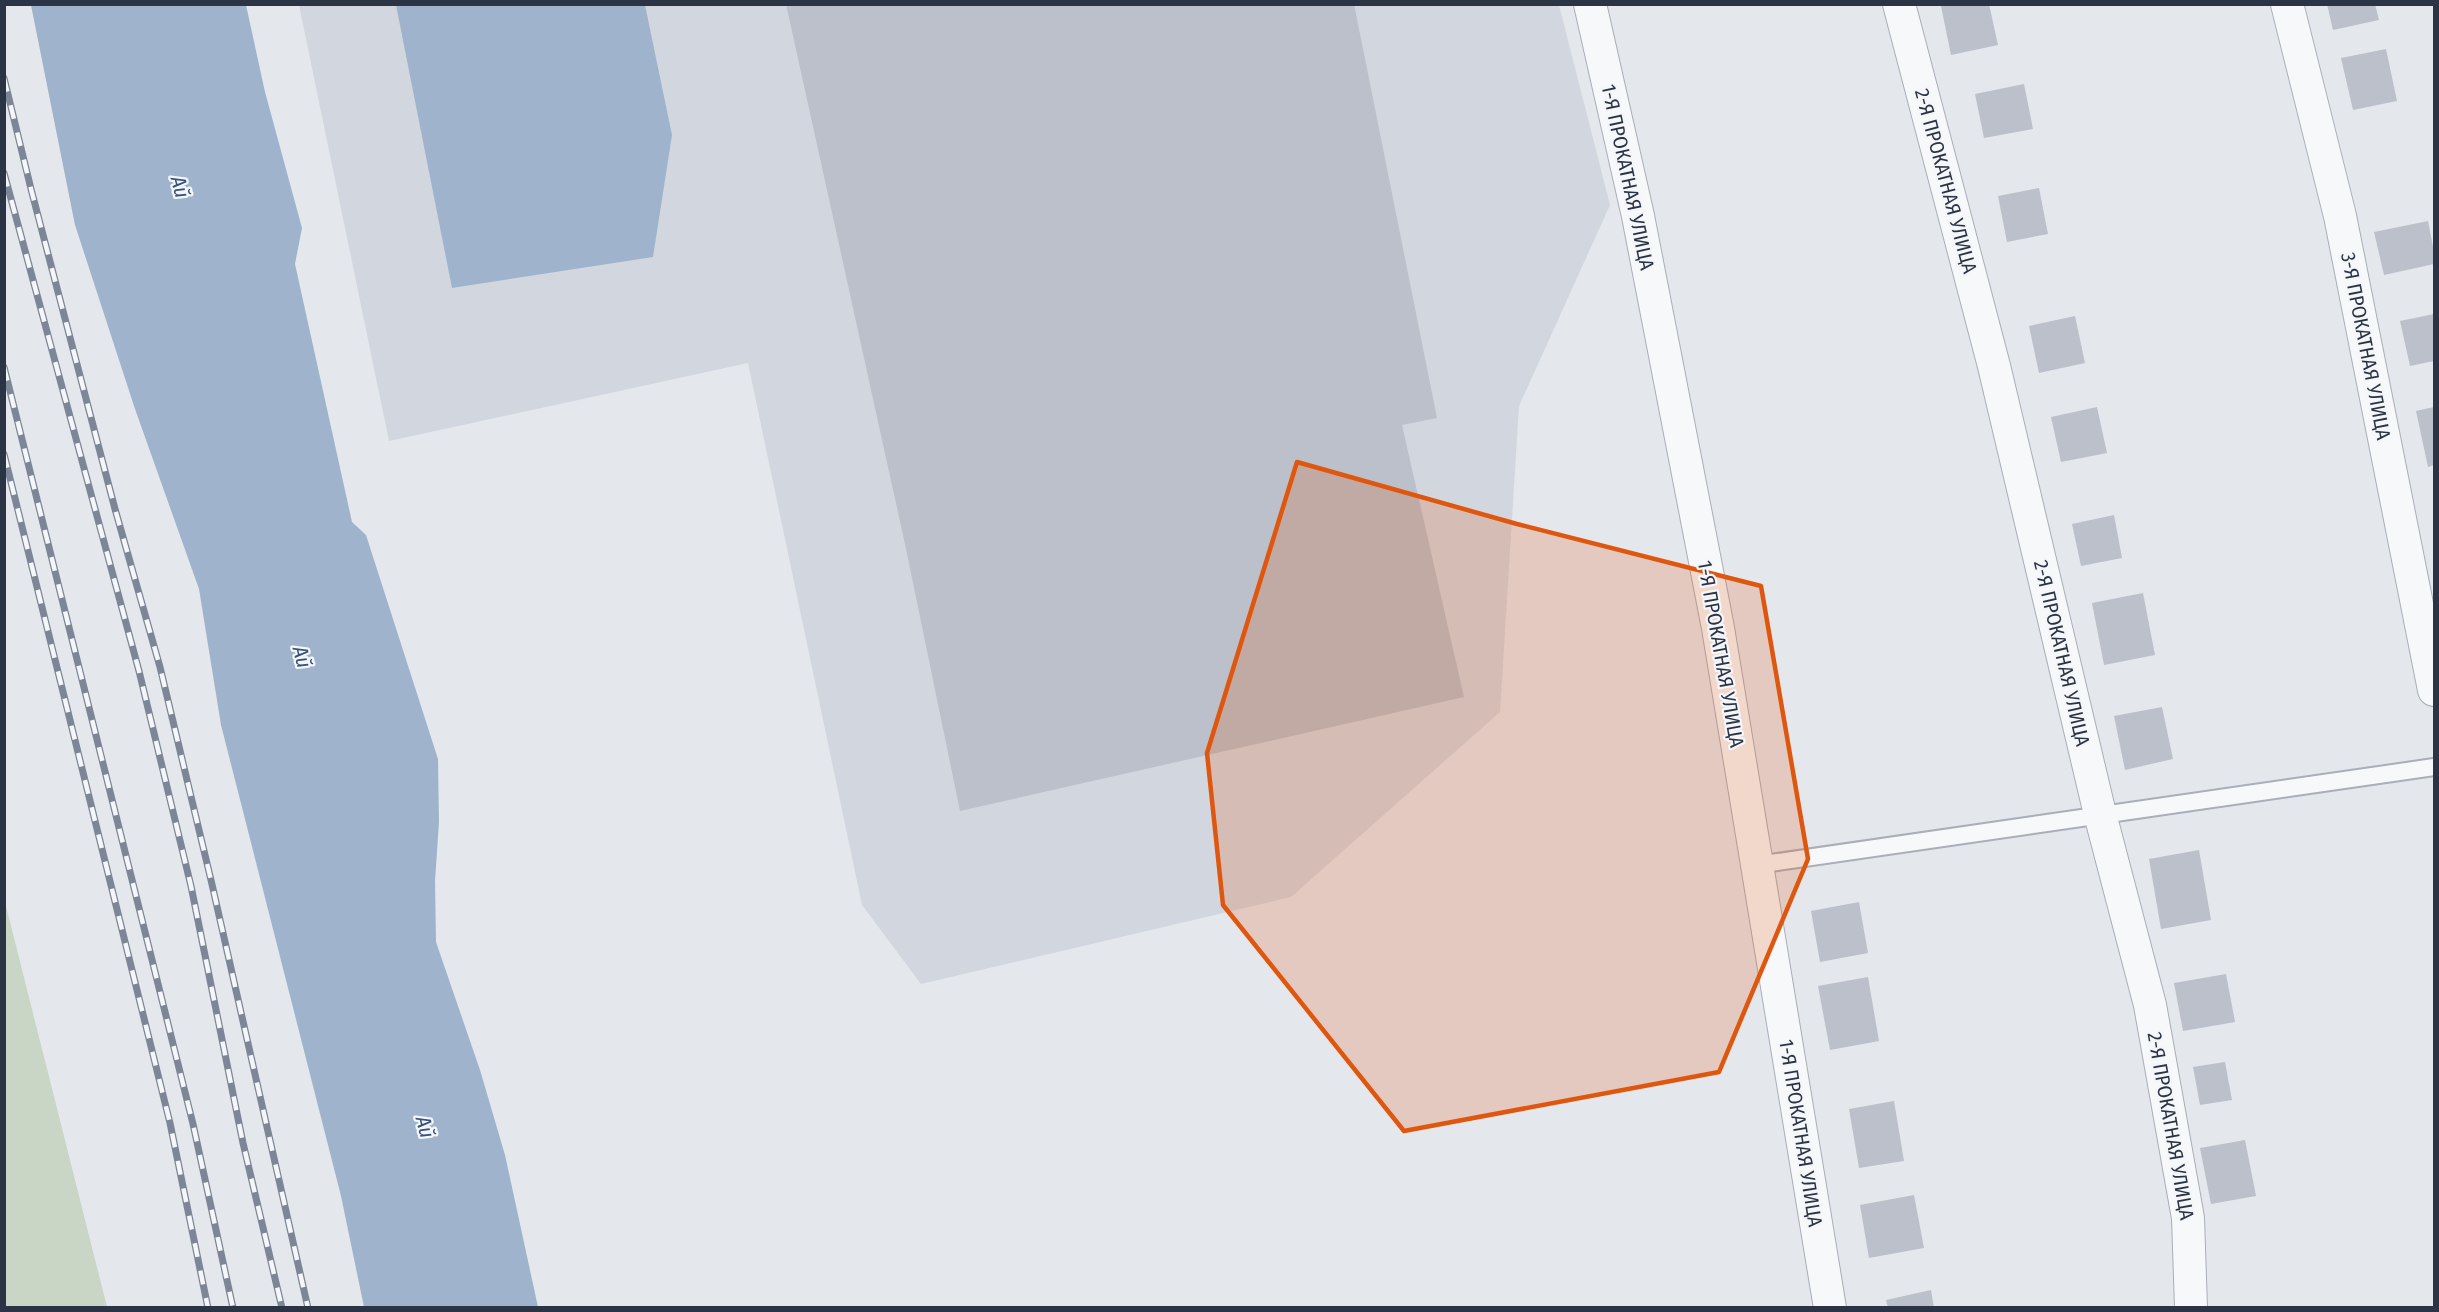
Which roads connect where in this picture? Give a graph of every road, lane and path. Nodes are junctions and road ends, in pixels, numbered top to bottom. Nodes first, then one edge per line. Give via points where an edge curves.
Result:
1 (1590, 4) edge
2 (1899, 4) edge
3 (2287, 4) edge
4 (2434, 690) edge
5 (2434, 766) edge
6 (2100, 814) junction
7 (1757, 865) junction
8 (1830, 1308) edge
9 (2191, 1308) edge

1 - 7 street, 1-Я ПРОКАТНАЯ УЛИЦА via 1638,216 1719,628
2 - 6 street, 2-Я ПРОКАТНАЯ УЛИЦА via 1994,366
3 - 4 street, 3-Я ПРОКАТНАЯ УЛИЦА via 2340,216
5 - 6 lane
6 - 7 lane
6 - 9 street, 2-Я ПРОКАТНАЯ УЛИЦА via 2152,1016 2188,1218
7 - 8 street, 1-Я ПРОКАТНАЯ УЛИЦА

